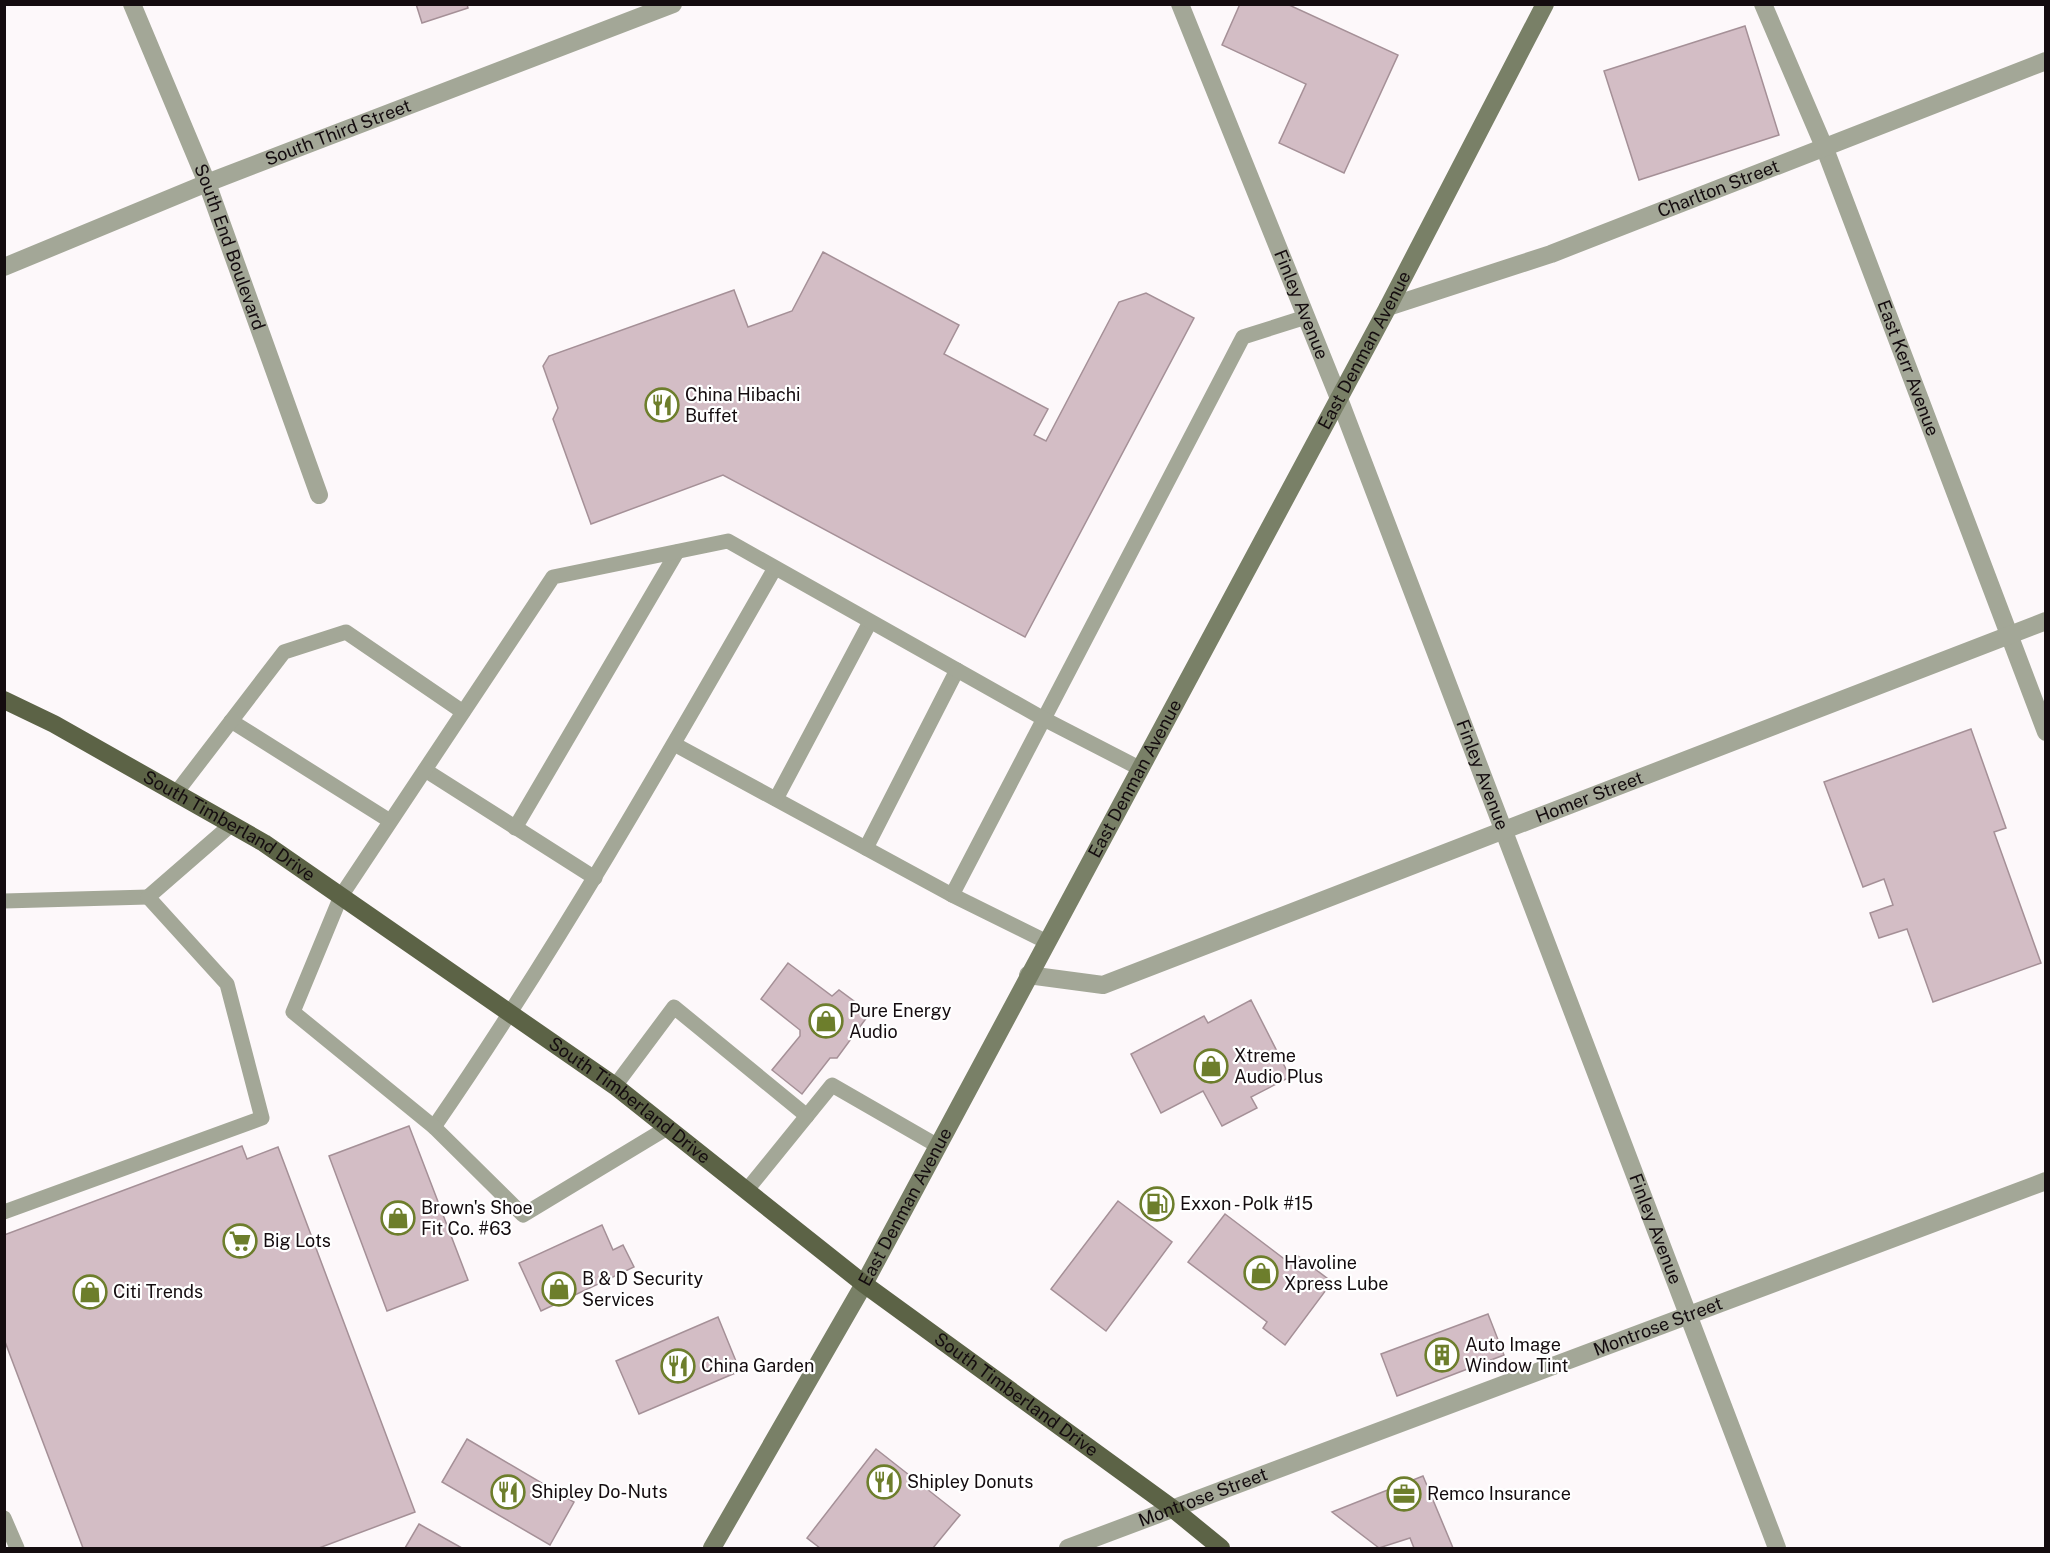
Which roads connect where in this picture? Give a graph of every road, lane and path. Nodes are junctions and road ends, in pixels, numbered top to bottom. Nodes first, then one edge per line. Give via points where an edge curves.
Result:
1 (132, 4) edge
2 (673, 4) edge
3 (1180, 4) edge
4 (1545, 4) edge
5 (1763, 4) edge
6 (2046, 61) edge
7 (1825, 148) junction
8 (207, 183) junction
9 (4, 267) edge
10 (1388, 307) junction
11 (1306, 318) junction
12 (1338, 396) junction
13 (319, 495) dead end
14 (677, 552) junction
15 (775, 568) junction
16 (2046, 621) edge
17 (870, 622) junction
18 (2008, 636) junction
19 (957, 670) junction
20 (4, 700) edge
21 (463, 712) junction
22 (1044, 719) junction
23 (231, 721) junction
24 (2046, 732) edge
25 (674, 744) junction
26 (1139, 768) junction
27 (425, 770) junction
28 (176, 793) junction
29 (776, 799) junction
30 (390, 821) junction
31 (232, 824) junction
32 (515, 828) junction
33 (1502, 833) junction
34 (866, 848) junction
35 (596, 878) junction
36 (952, 895) junction
37 (341, 896) junction
38 (148, 897) junction
39 (4, 902) edge
40 (1047, 942) junction
41 (1028, 975) junction
42 (511, 1014) junction
43 (615, 1086) junction
44 (807, 1116) junction
45 (434, 1127) junction
46 (667, 1128) junction
47 (938, 1146) junction
48 (2046, 1181) edge
49 (746, 1191) junction
50 (4, 1212) edge
51 (864, 1284) junction
52 (1689, 1316) junction
53 (1172, 1508) junction
54 (4, 1518) edge
55 (17, 1548) edge
56 (712, 1548) edge
57 (1068, 1548) edge
58 (1221, 1548) edge
59 (1777, 1548) edge

1 - 8 street, South End Boulevard
2 - 8 street, South Third Street
3 - 11 street, Finley Avenue
4 - 10 main road, East Denman Avenue
5 - 7 street, East Kerr Avenue
6 - 7 street, Charlton Street
7 - 10 street, Charlton Street via 1551,254
7 - 18 street, East Kerr Avenue
8 - 9 street, South Third Street
8 - 13 street, South End Boulevard
10 - 12 main road, East Denman Avenue
11 - 12 street, Finley Avenue
11 - 22 lane via 1243,337
12 - 26 main road, East Denman Avenue
12 - 33 street, Finley Avenue
14 - 15 lane via 728,541
14 - 21 lane via 553,578
14 - 32 lane
15 - 17 lane
15 - 25 lane
16 - 18 street, Homer Street
17 - 19 lane
17 - 29 lane
18 - 24 street, East Kerr Avenue
18 - 33 street, Homer Street
19 - 22 lane
19 - 34 lane
20 - 28 main road, South Timberland Drive
21 - 23 lane via 346,632 284,652
21 - 27 lane
22 - 26 lane
22 - 36 lane
23 - 28 lane
23 - 30 lane
25 - 29 lane
25 - 35 lane
26 - 40 main road, East Denman Avenue
27 - 30 lane
27 - 32 lane
28 - 31 main road, South Timberland Drive
29 - 34 lane
30 - 37 lane
31 - 37 main road, South Timberland Drive
31 - 38 lane
32 - 35 lane
33 - 41 street, Homer Street via 1103,984
33 - 52 street, Finley Avenue
34 - 36 lane
35 - 42 lane
36 - 40 lane
37 - 42 main road, South Timberland Drive
37 - 45 lane via 293,1012
38 - 39 lane
38 - 50 lane via 227,984 261,1118
40 - 41 main road, East Denman Avenue
41 - 47 main road, East Denman Avenue
42 - 43 main road, South Timberland Drive
42 - 45 lane
43 - 44 lane via 674,1007
43 - 46 main road, South Timberland Drive
44 - 47 lane via 832,1085
44 - 49 lane
45 - 46 lane via 523,1215
46 - 49 main road, South Timberland Drive
47 - 51 main road, East Denman Avenue
48 - 52 street, Montrose Street
49 - 51 main road, South Timberland Drive
51 - 53 main road, South Timberland Drive
51 - 56 main road, East Denman Avenue
52 - 53 street, Montrose Street
52 - 59 street, Finley Avenue
53 - 57 street, Montrose Street
53 - 58 main road, South Timberland Drive
54 - 55 lane

